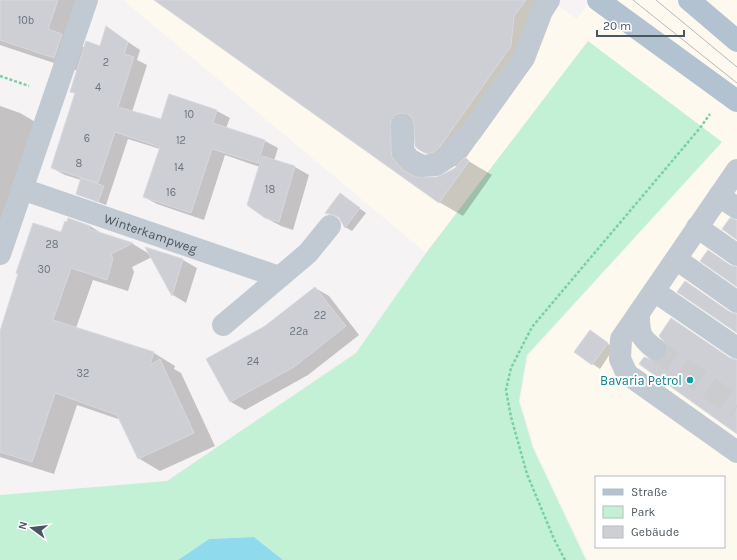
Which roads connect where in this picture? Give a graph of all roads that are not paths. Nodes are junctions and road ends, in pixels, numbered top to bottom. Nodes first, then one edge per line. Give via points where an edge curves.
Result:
1 (87, 0) edge
2 (549, 0) edge
3 (598, 0) edge
4 (689, 0) edge
5 (737, 41) edge
6 (731, 96) edge
7 (402, 125) dead end
8 (736, 173) edge
9 (22, 189) junction
10 (719, 196) junction
11 (737, 208) edge
12 (330, 226) dead end
13 (697, 228) junction
14 (0, 254) edge
15 (737, 255) edge
16 (676, 259) junction
17 (279, 277) junction
18 (654, 291) junction
19 (737, 302) edge
20 (639, 313) junction
21 (223, 325) dead end
22 (735, 341) edge
23 (655, 349) tunnel mouth
24 (737, 452) edge

1 - 9 street
2 - 7 street via 542,11 524,58 471,132 447,158 436,165 422,166 409,159 403,150
3 - 6 main road
4 - 5 main road
8 - 10 street
9 - 14 street
9 - 17 street, Winterkampweg
10 - 11 street
10 - 13 street
12 - 17 street via 308,253
13 - 15 street
13 - 16 street
16 - 18 street
16 - 19 street
17 - 21 street
18 - 20 street
18 - 22 street
20 - 23 street via 639,332 644,341
20 - 24 street via 620,339 620,359 627,374

